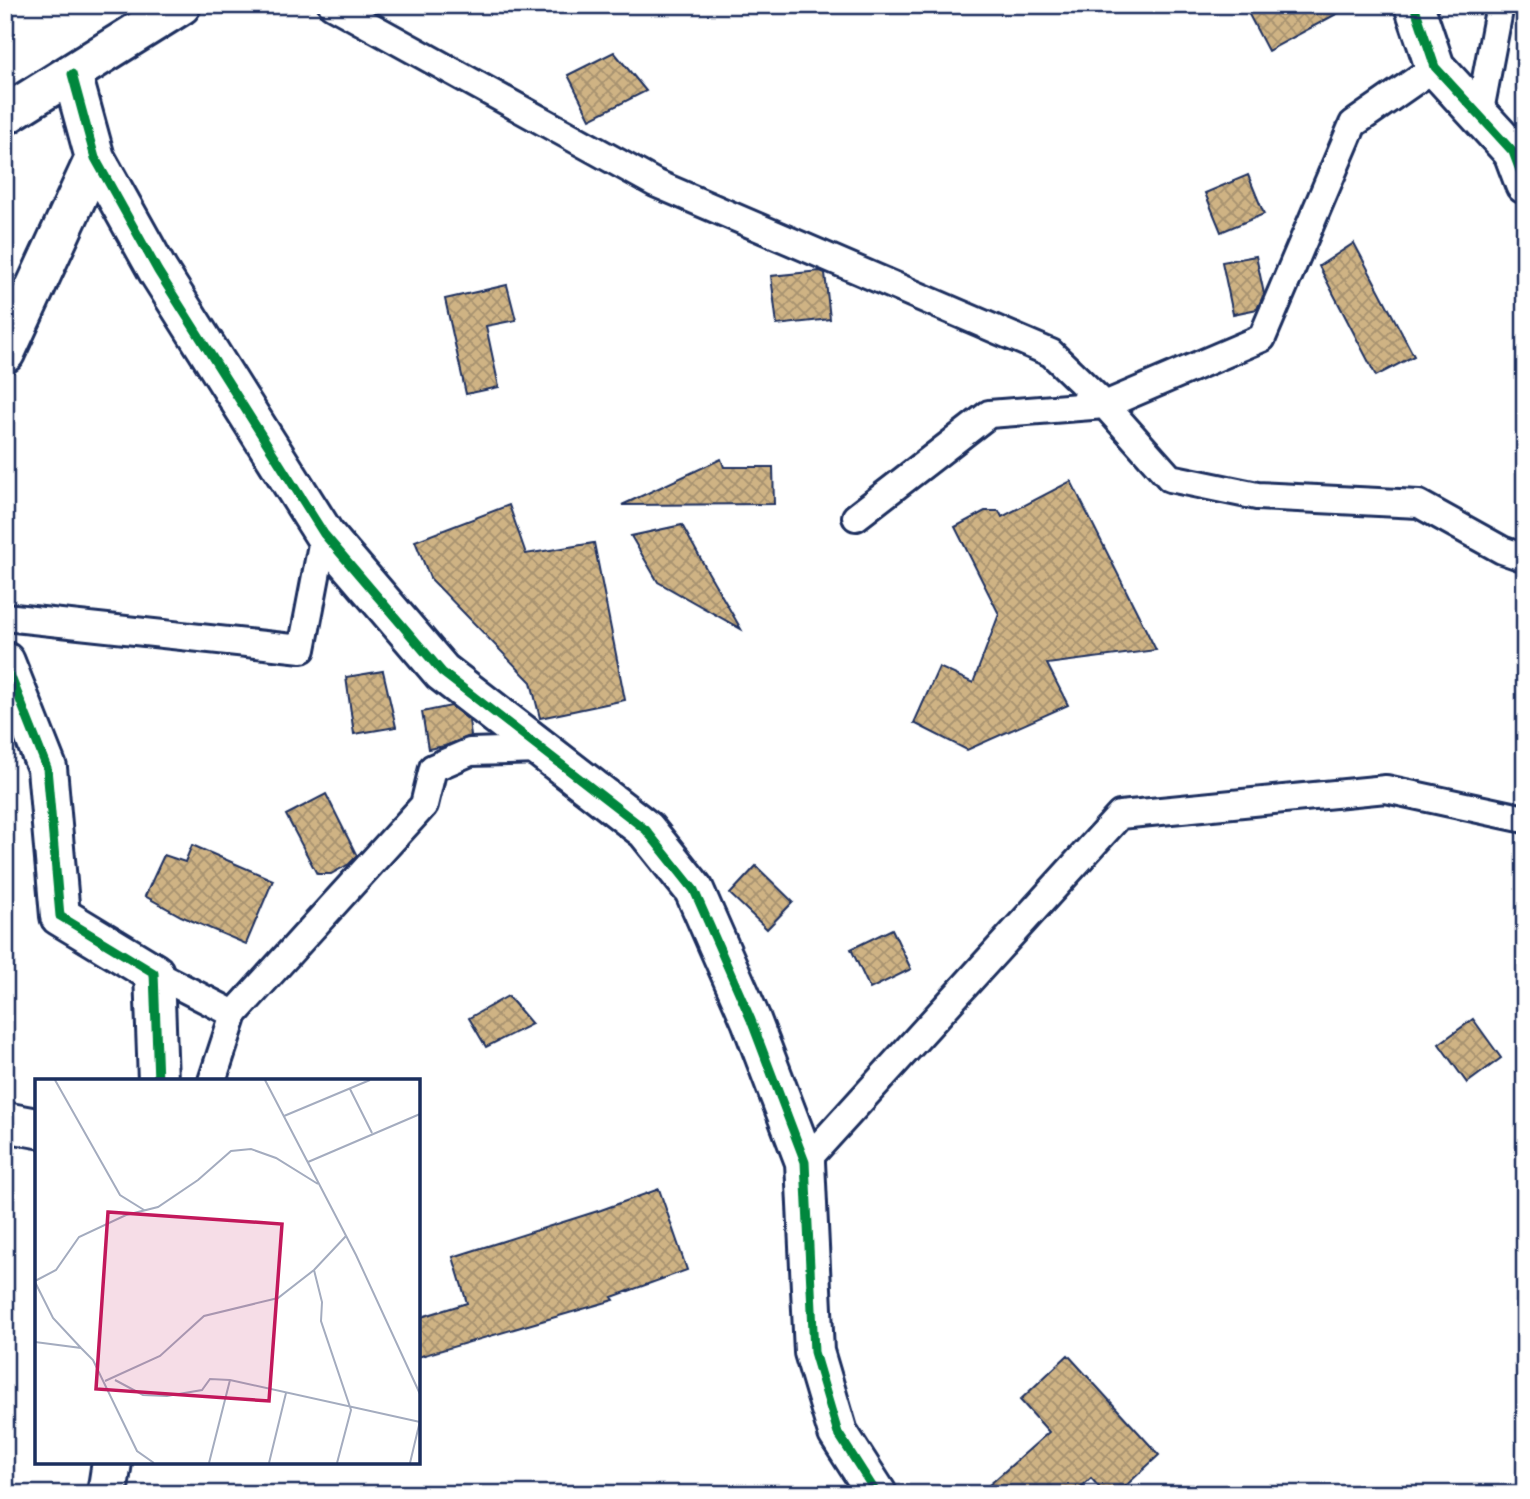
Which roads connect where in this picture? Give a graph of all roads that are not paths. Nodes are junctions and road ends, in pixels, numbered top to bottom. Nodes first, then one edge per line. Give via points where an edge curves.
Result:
1 (181, 5) edge
2 (332, 5) edge
3 (1414, 5) edge
4 (1500, 5) edge
5 (1435, 67) junction
6 (72, 74) junction
7 (5, 115) edge
8 (1479, 116) junction
9 (95, 158) junction
10 (1525, 184) edge
11 (5, 353) edge
12 (1105, 405) junction
13 (856, 517) dead end
14 (324, 534) junction
15 (1525, 558) edge
16 (5, 617) edge
17 (5, 662) edge
18 (540, 750) junction
19 (1525, 819) edge
20 (154, 973) junction
21 (234, 1014) junction
22 (158, 1079) edge
23 (213, 1079) edge
24 (5, 1122) edge
25 (35, 1128) edge
26 (806, 1162) junction
27 (112, 1464) edge
28 (107, 1494) edge
29 (877, 1494) edge

1 - 6 street
2 - 12 lane via 655,183 1051,353
3 - 5 street
4 - 8 lane
5 - 8 street
5 - 12 lane via 1353,124 1262,338
6 - 7 street
6 - 9 street
8 - 10 street via 1513,152
9 - 11 street
9 - 14 street via 158,271
12 - 13 lane via 989,414
12 - 15 lane via 1170,478 1257,496 1419,504
14 - 16 lane via 302,649
14 - 18 street via 442,672
17 - 20 street via 47,768 61,916
18 - 21 lane via 470,752 433,768 424,805
18 - 26 street via 646,830 694,890
19 - 26 lane via 1387,789 1120,815
20 - 21 lane
20 - 22 street
21 - 23 lane
24 - 25 street
26 - 29 street via 814,1352 838,1433
27 - 28 street

